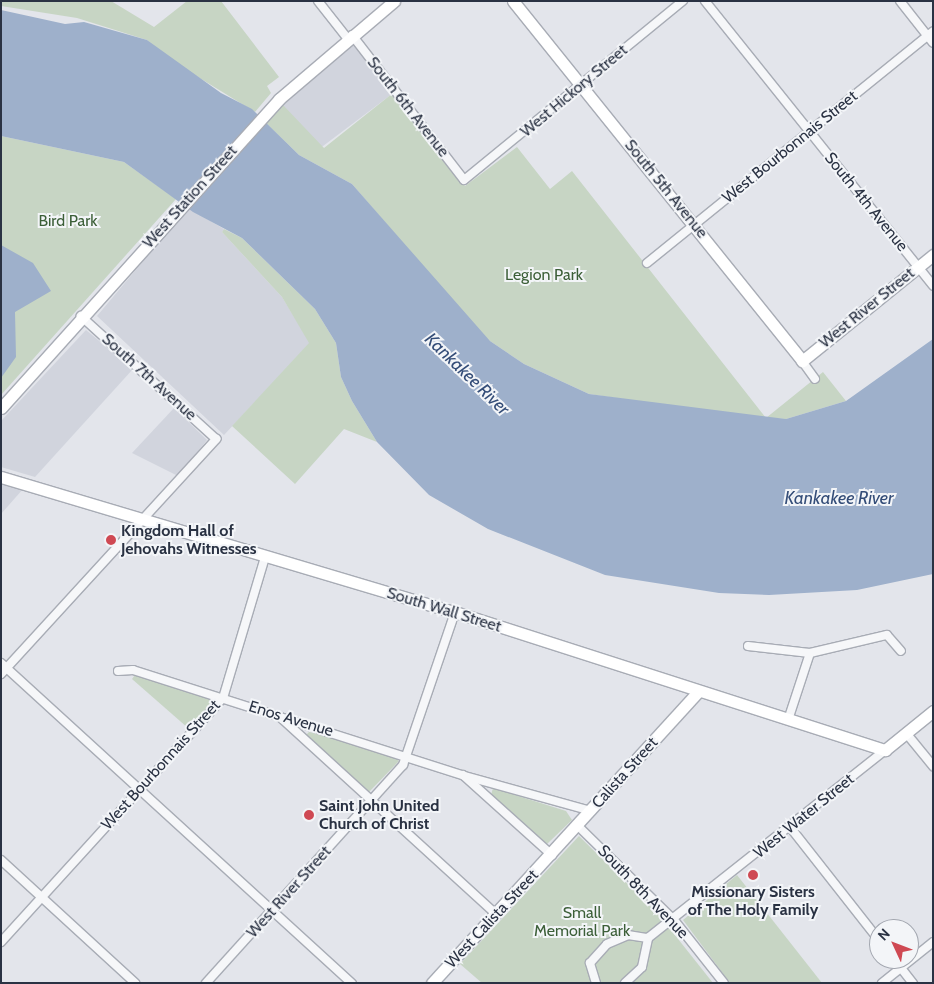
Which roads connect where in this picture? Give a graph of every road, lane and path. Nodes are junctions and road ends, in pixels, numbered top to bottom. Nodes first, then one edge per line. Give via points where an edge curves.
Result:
1 (318, 1) edge
2 (394, 1) edge
3 (513, 1) edge
4 (683, 1) edge
5 (705, 1) edge
6 (900, 1) edge
7 (930, 34) edge
8 (350, 36) junction
9 (933, 43) edge
10 (581, 84) junction
11 (809, 132) junction
12 (464, 180) joint
13 (695, 224) junction
14 (933, 255) edge
15 (647, 263) dead end
16 (918, 267) junction
17 (933, 286) edge
18 (82, 316) junction
19 (802, 360) junction
20 (815, 378) dead end
21 (1, 408) edge
22 (1, 476) edge
23 (143, 518) junction
24 (265, 557) junction
25 (455, 612) junction
26 (748, 646) dead end
27 (901, 651) dead end
28 (810, 654) junction
29 (3, 668) edge
30 (118, 671) dead end
31 (698, 692) junction
32 (223, 698) junction
33 (933, 711) edge
34 (277, 715) junction
35 (789, 716) junction
36 (906, 733) junction
37 (885, 750) junction
38 (408, 756) junction
39 (933, 766) edge
40 (463, 775) junction
41 (139, 789) junction
42 (372, 801) junction
43 (591, 811) junction
44 (578, 826) junction
45 (790, 827) junction
46 (552, 855) junction
47 (1, 860) edge
48 (41, 897) junction
49 (272, 910) junction
50 (497, 915) junction
51 (674, 920) junction
52 (869, 927) edge
53 (648, 938) junction
54 (1, 942) edge
55 (933, 942) edge
56 (919, 953) edge
57 (900, 969) edge
58 (902, 969) edge
59 (135, 983) edge
60 (206, 983) edge
61 (352, 983) edge
62 (432, 983) edge
63 (596, 983) edge
64 (625, 983) edge
65 (724, 983) edge
66 (882, 983) edge
67 (913, 983) edge

1 - 8 street, South 6th Avenue
2 - 8 main road, West Station Street
3 - 10 main road, South 5th Avenue
4 - 10 street, West Hickory Street
5 - 11 street, South 4th Avenue
6 - 7 street
7 - 9 street
7 - 11 street, West Bourbonnais Street
8 - 12 street, South 6th Avenue
8 - 18 main road, West Station Street via 279,99
10 - 12 street, West Hickory Street
10 - 13 main road, South 5th Avenue
11 - 13 street, West Bourbonnais Street
11 - 16 street, South 4th Avenue
13 - 15 street, West Bourbonnais Street
13 - 19 main road, South 5th Avenue
14 - 16 main road, West River Street
16 - 17 street, South 4th Avenue
16 - 19 main road, West River Street
18 - 21 main road, West Station Street
18 - 23 street, South 7th Avenue via 216,439
19 - 20 street, South 5th Avenue
22 - 23 main road, South Wall Street
23 - 24 main road, South Wall Street
23 - 29 street
24 - 25 main road, South Wall Street
24 - 32 street, West Bourbonnais Street
25 - 31 main road, South Wall Street
25 - 38 street, West River Street
26 - 28 street
27 - 28 street via 887,636
28 - 35 street
29 - 41 street
30 - 32 street, Enos Avenue via 133,670
31 - 35 main road, South Wall Street
31 - 43 main road, Calista Street
32 - 34 street, Enos Avenue
32 - 41 street, West Bourbonnais Street
33 - 36 main road, West Water Street
34 - 38 street, Enos Avenue
34 - 42 street
35 - 37 main road, South Wall Street
36 - 37 main road, West Water Street
36 - 39 street
37 - 45 street, West Water Street
38 - 40 street, Enos Avenue
38 - 42 street, West River Street
40 - 43 street, Enos Avenue
40 - 46 street, Enos Avenue
41 - 48 street, West Bourbonnais Street
41 - 49 street
42 - 49 street, West River Street
42 - 50 street
43 - 44 main road, Calista Street
44 - 46 main road, Calista Street
44 - 51 street, South 8th Avenue
45 - 51 street, West Water Street
45 - 52 street
46 - 50 main road, West Calista Street
47 - 48 street
48 - 54 street, West Bourbonnais Street
48 - 59 street
49 - 60 street, West River Street
49 - 61 street
50 - 62 main road, West Calista Street
51 - 53 street, West Water Street
51 - 65 street, South 8th Avenue
53 - 63 street via 628,935 607,944 590,963
53 - 64 street via 642,967
55 - 56 street
57 - 66 street
58 - 67 street

